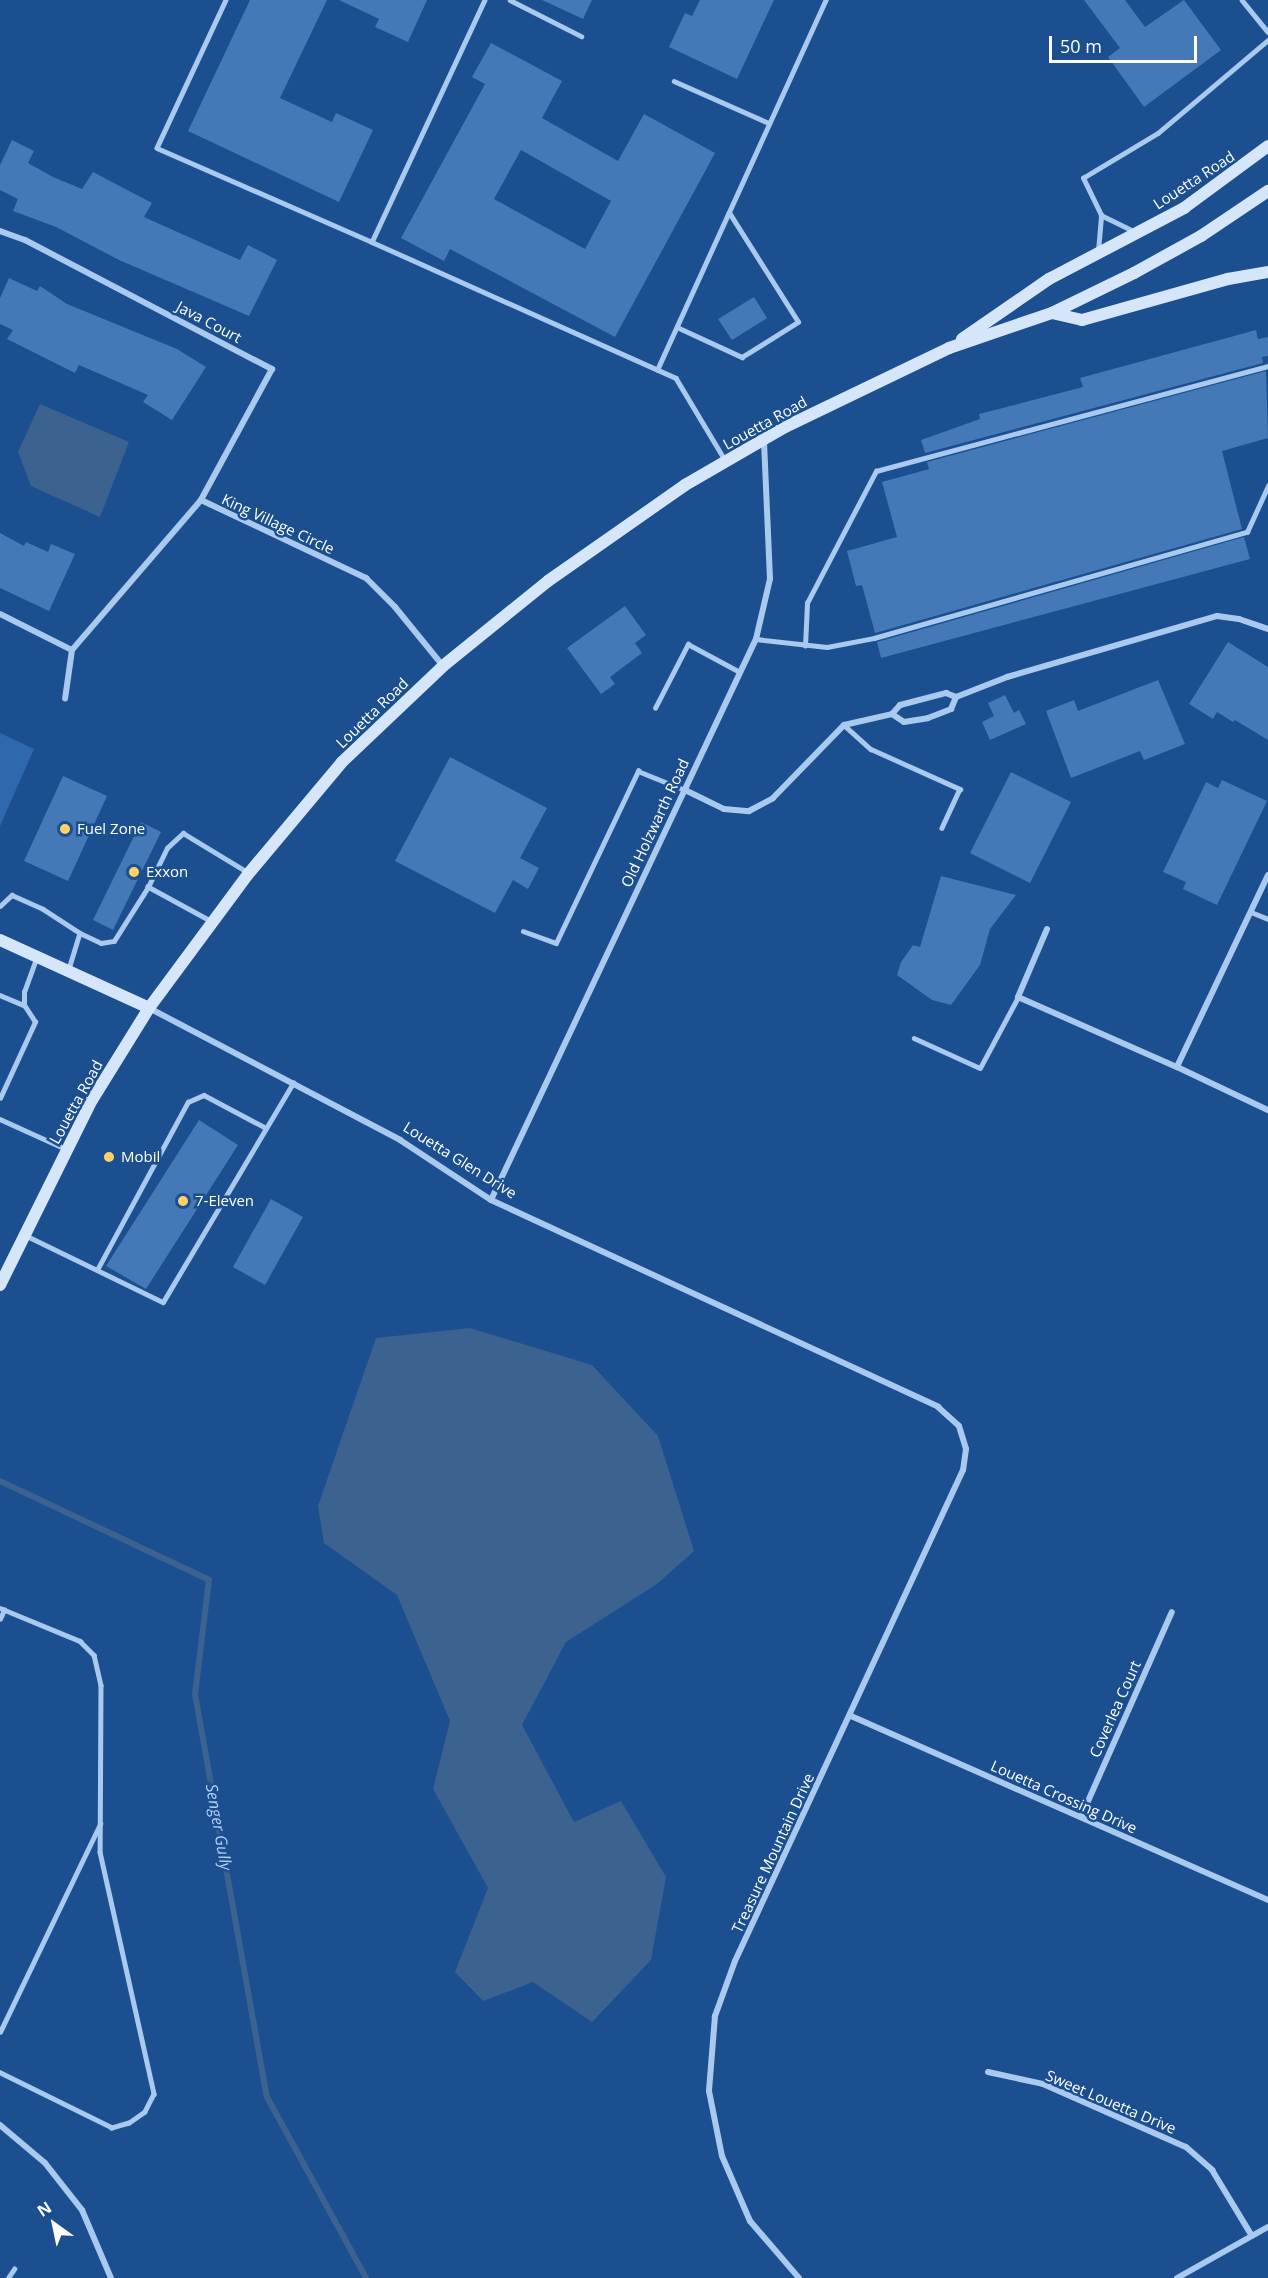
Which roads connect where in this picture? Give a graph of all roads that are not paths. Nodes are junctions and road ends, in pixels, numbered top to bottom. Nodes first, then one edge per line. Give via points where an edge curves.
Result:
1 (226, 0) edge
2 (485, 0) edge
3 (510, 0) edge
4 (826, 0) edge
5 (1242, 0) edge
6 (1268, 32) edge
7 (581, 36) dead end
8 (1268, 39) edge
9 (674, 81) dead end
10 (770, 123) junction
11 (1268, 146) edge
12 (1268, 191) edge
13 (729, 212) junction
14 (1101, 215) junction
15 (0, 231) edge
16 (1138, 233) junction
17 (372, 242) junction
18 (1098, 254) junction
19 (1268, 272) edge
20 (1052, 313) junction
21 (677, 327) junction
22 (949, 348) junction
23 (1268, 366) edge
24 (657, 370) junction
25 (764, 440) junction
26 (726, 462) junction
27 (1268, 486) edge
28 (201, 500) junction
29 (0, 614) edge
30 (1268, 629) edge
31 (756, 639) junction
32 (805, 646) junction
33 (72, 650) junction
34 (443, 666) junction
35 (738, 671) junction
36 (956, 697) junction
37 (65, 699) dead end
38 (655, 708) dead end
39 (892, 714) junction
40 (844, 725) junction
41 (685, 790) junction
42 (942, 828) dead end
43 (249, 873) junction
44 (1268, 875) edge
45 (148, 887) junction
46 (0, 906) edge
47 (1251, 912) junction
48 (1268, 919) edge
49 (211, 922) junction
50 (1047, 930) dead end
51 (523, 931) dead end
52 (80, 933) junction
53 (0, 940) edge
54 (37, 957) junction
55 (69, 972) junction
56 (0, 994) edge
57 (1018, 997) junction
58 (24, 1005) junction
59 (149, 1008) junction
60 (914, 1038) dead end
61 (1177, 1067) junction
62 (293, 1083) junction
63 (0, 1098) edge
64 (1268, 1110) edge
65 (0, 1119) edge
66 (267, 1128) junction
67 (67, 1149) junction
68 (491, 1200) junction
69 (24, 1235) junction
70 (97, 1270) junction
71 (0, 1285) edge
72 (963, 1437) joint
73 (2, 1609) edge
74 (1172, 1612) dead end
75 (0, 1618) edge
76 (851, 1716) junction
77 (1081, 1817) junction
78 (101, 1820) junction
79 (1268, 1900) edge
80 (0, 2032) edge
81 (988, 2072) dead end
82 (0, 2073) edge
83 (0, 2125) edge
84 (1268, 2228) edge
85 (1252, 2236) junction
86 (14, 2270) dead end
87 (8, 2278) edge
88 (111, 2278) edge
89 (799, 2278) edge
90 (1177, 2278) edge

1 - 17 lane via 157,148
2 - 17 lane
3 - 7 lane
4 - 10 lane
5 - 6 lane
8 - 14 lane via 1158,133 1083,178
9 - 10 lane
10 - 13 lane
11 - 16 main road, Louetta Road via 1184,207
12 - 20 main road, Louetta Road via 1201,236
13 - 21 lane
13 - 21 lane via 798,321 742,357
14 - 16 lane
14 - 18 lane
15 - 28 street, Java Court via 26,240 272,369
16 - 18 main road, Louetta Road
17 - 24 lane
18 - 22 main road, Louetta Road via 1049,279
19 - 20 main road via 1228,279 1082,320
20 - 22 main road, Louetta Road
21 - 24 lane
22 - 25 main road, Louetta Road
23 - 32 lane via 876,471 807,603
24 - 26 lane via 675,378
25 - 26 main road, Louetta Road
25 - 31 street, Old Holzwarth Road via 770,579
26 - 34 main road, Louetta Road via 630,521
27 - 32 lane via 1247,532 874,638 827,647
28 - 33 street, King Village Circle
28 - 34 street, King Village Circle via 366,578
29 - 33 street
30 - 36 street via 1217,616 1007,677
31 - 32 lane
31 - 35 street, Old Holzwarth Road
33 - 37 street
34 - 43 main road, Louetta Road via 342,762
35 - 38 lane via 688,644
35 - 41 street, Old Holzwarth Road
36 - 39 street via 946,693 900,705
36 - 39 street via 944,713 913,722
39 - 40 street
40 - 41 street via 773,798 749,811 724,809
40 - 42 lane via 871,749 960,789
41 - 51 lane via 638,771 556,943
41 - 68 street, Old Holzwarth Road
43 - 45 lane via 183,834 167,848
43 - 49 main road, Louetta Road
44 - 47 street
45 - 49 lane
45 - 52 lane via 114,941 101,943
46 - 52 lane via 12,895
47 - 48 lane
47 - 61 street
49 - 59 main road, Louetta Road
50 - 57 street
52 - 55 lane
53 - 54 main road, Louetta Glen Drive
54 - 55 main road, Louetta Glen Drive
54 - 58 lane via 24,992
55 - 59 main road, Louetta Glen Drive
56 - 58 lane
57 - 60 lane via 980,1068
57 - 61 street
58 - 63 lane via 35,1023
59 - 62 street, Louetta Glen Drive
59 - 67 main road, Louetta Road
61 - 64 street
62 - 66 lane
62 - 68 street, Louetta Glen Drive via 400,1140
65 - 67 lane
66 - 70 lane via 163,1302
66 - 70 lane via 204,1095 188,1102
67 - 69 main road, Louetta Road
68 - 72 street, Louetta Glen Drive via 938,1407 949,1414
69 - 70 lane
69 - 71 main road, Louetta Road
72 - 76 street, Treasure Mountain Drive via 963,1470
73 - 75 lane
73 - 78 lane via 80,1641 94,1655 101,1685
74 - 77 street, Coverlea Court
76 - 77 street, Louetta Crossing Drive
76 - 89 street, Treasure Mountain Drive via 735,1960 711,2037 709,2091 732,2186 750,2221
77 - 79 street, Louetta Crossing Drive
78 - 80 lane
78 - 82 lane via 100,1851 154,2094 152,2103 129,2123 112,2128
81 - 85 street, Sweet Louetta Drive via 1042,2084 1186,2147 1212,2170
83 - 88 street via 29,2147 63,2184 87,2220
84 - 85 street
85 - 90 street
86 - 87 lane

